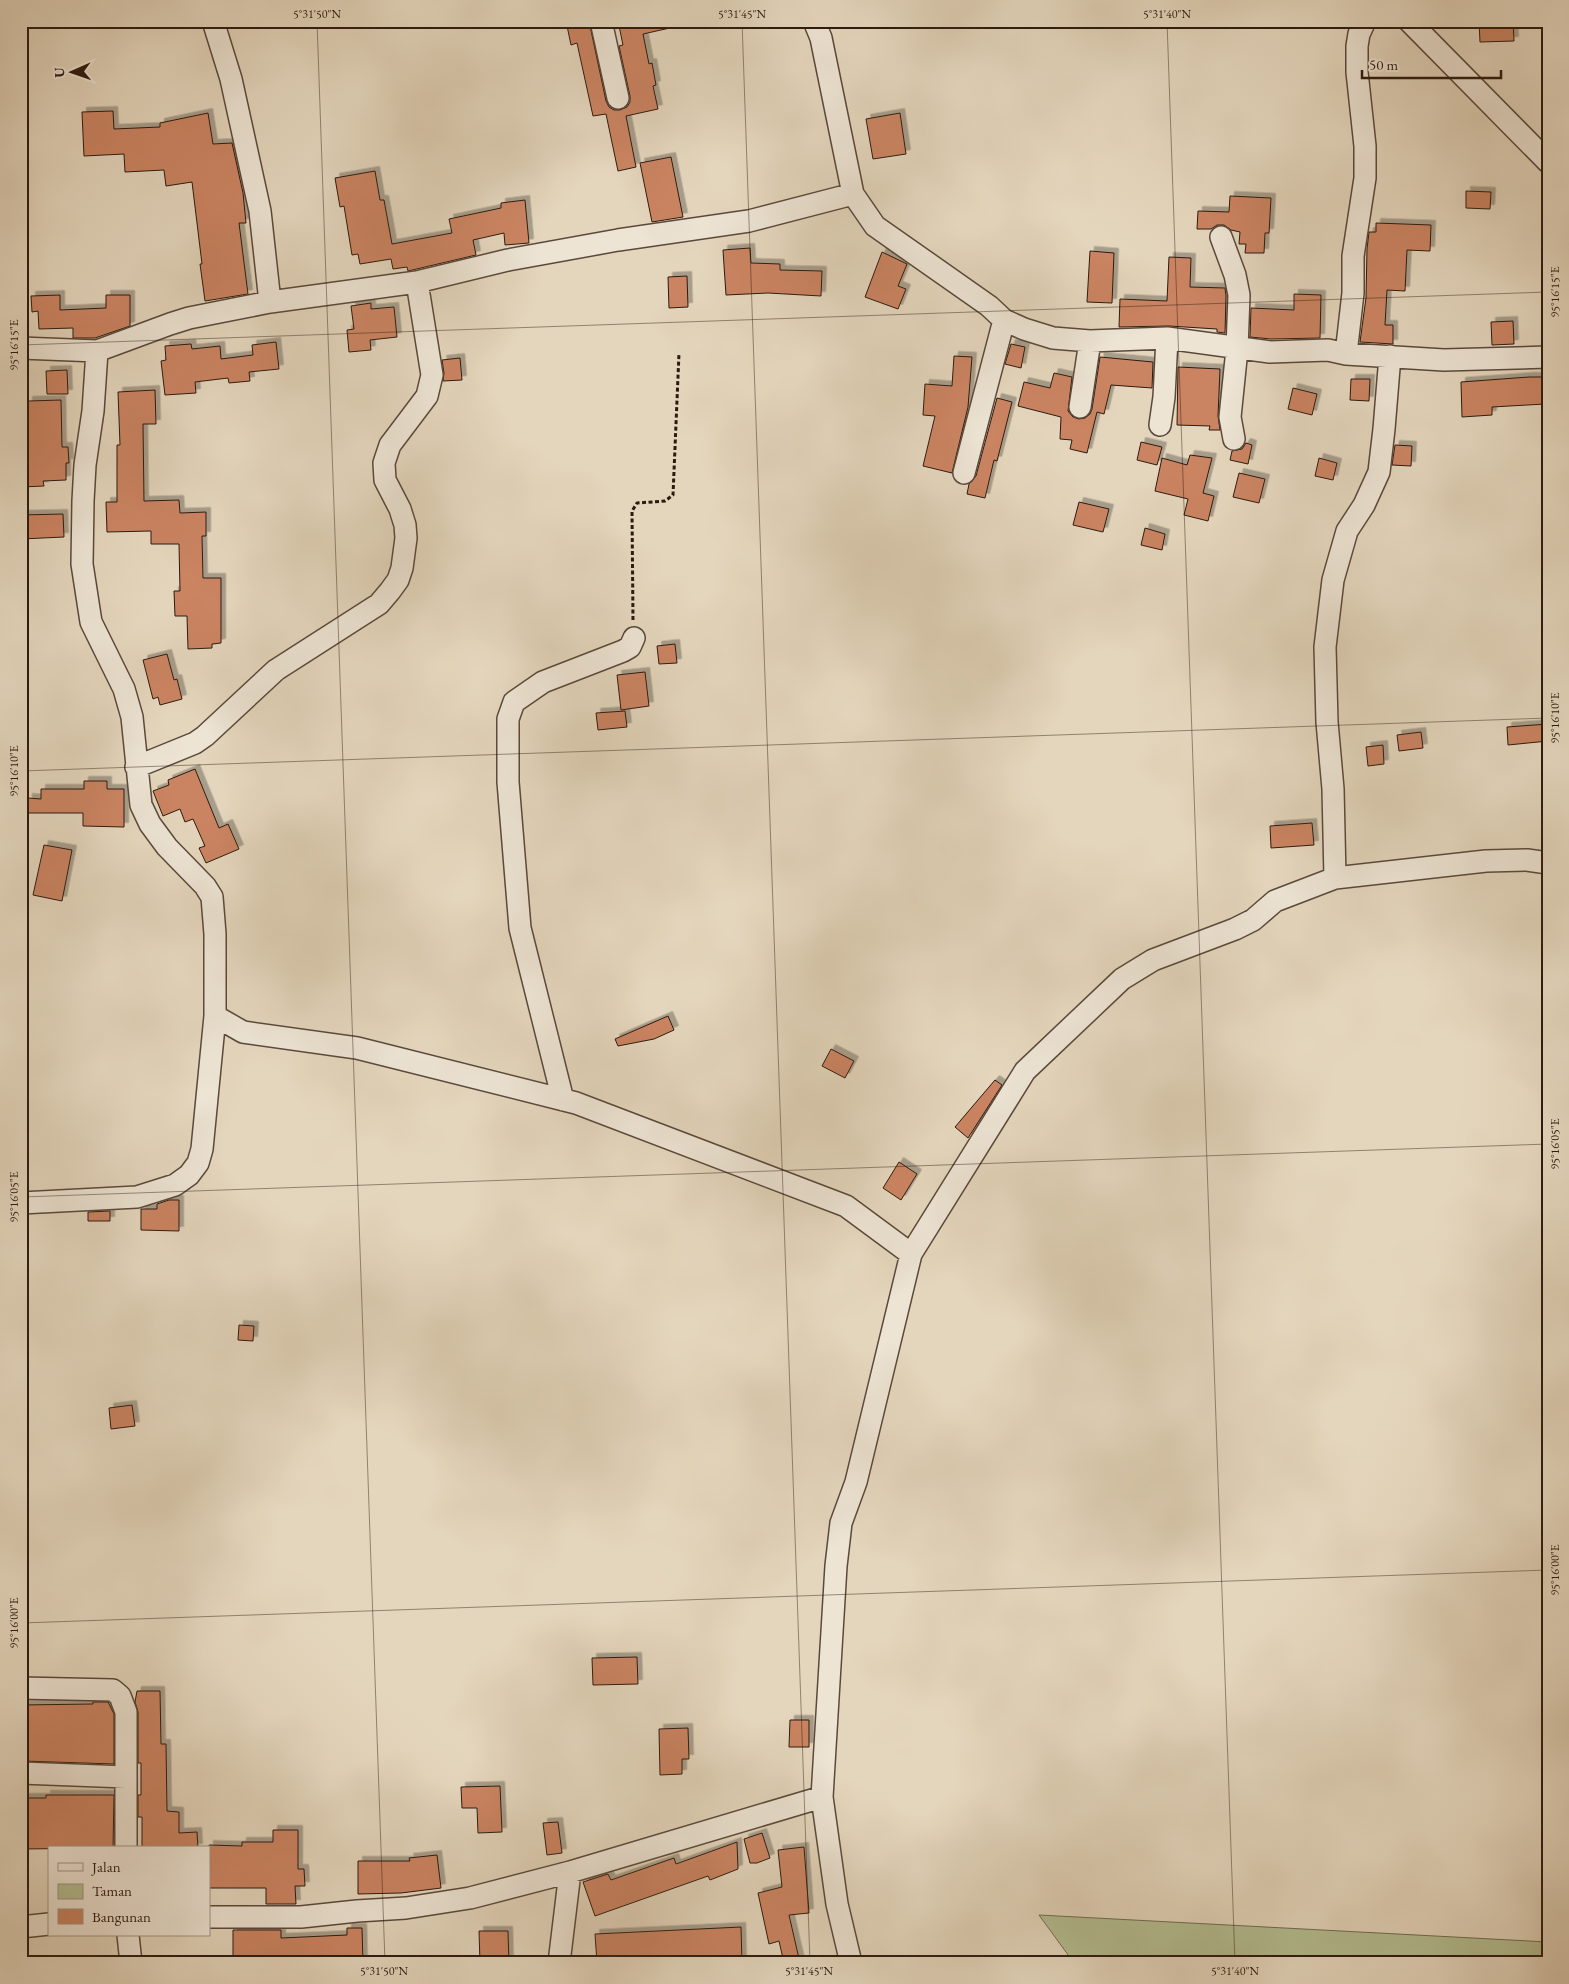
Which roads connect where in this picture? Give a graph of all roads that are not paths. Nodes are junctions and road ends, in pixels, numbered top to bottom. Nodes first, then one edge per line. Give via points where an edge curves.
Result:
1 (213, 21) edge
2 (601, 21) edge
3 (814, 21) edge
4 (1365, 21) edge
5 (1409, 21) edge
6 (618, 98) dead end
7 (1548, 162) edge
8 (853, 194) junction
9 (1221, 238) dead end
10 (417, 282) junction
11 (270, 302) junction
12 (1004, 320) junction
13 (1167, 338) junction
14 (1090, 341) junction
15 (21, 348) edge
16 (1237, 348) junction
17 (97, 351) junction
18 (1346, 354) junction
19 (1390, 356) junction
20 (1548, 357) edge
21 (1080, 407) dead end
22 (1160, 425) dead end
23 (1234, 439) dead end
24 (964, 473) dead end
25 (634, 638) road end
26 (136, 767) junction
27 (1548, 863) edge
28 (1335, 878) junction
29 (215, 1016) junction
30 (563, 1100) junction
31 (21, 1203) edge
32 (911, 1254) junction
33 (21, 1688) edge
34 (21, 1774) edge
35 (126, 1777) junction
36 (822, 1796) junction
37 (126, 1846) edge
38 (570, 1872) junction
39 (210, 1917) edge
40 (48, 1924) edge
41 (21, 1927) edge
42 (128, 1936) edge
43 (131, 1963) edge
44 (559, 1963) edge
45 (851, 1963) edge

1 - 11 street via 232,79 260,211
2 - 6 street
3 - 8 street via 821,38
4 - 18 street via 1357,46 1365,178 1353,256 1353,293
5 - 7 street
8 - 10 street via 749,221 518,258
8 - 12 street via 875,226
9 - 16 street via 1239,295
10 - 11 street
10 - 26 street via 432,375 430,386 427,396 390,445 384,463 385,480 405,525 405,551 398,580 379,604 276,670 205,736
11 - 17 street via 170,324
12 - 14 street via 1052,338
12 - 24 street
13 - 14 street
13 - 16 street
13 - 22 street
14 - 21 street
15 - 17 street
16 - 18 street via 1270,352 1328,350
16 - 23 street via 1230,418
17 - 26 street via 86,465 82,564 91,622 124,689 132,718
18 - 19 street
19 - 20 street via 1444,360
19 - 28 street via 1379,472 1364,505 1347,530 1332,589 1325,647
25 - 30 street via 630,647 623,651 543,682 514,702 508,719 508,782 520,928
26 - 29 street via 141,805 150,824 212,897 216,943
27 - 28 street via 1486,861
28 - 32 street via 1275,901 1253,920 1153,960 1122,979 1025,1071
29 - 30 street via 243,1032 356,1048
29 - 31 street via 202,1149 198,1163 189,1175 176,1185 137,1197
30 - 32 street via 846,1206
32 - 36 street via 856,1482 841,1522
33 - 35 street via 113,1690 120,1696 126,1712
34 - 35 street
35 - 37 street
36 - 38 street
36 - 45 street via 837,1904
38 - 39 street via 470,1898 406,1908 302,1917
38 - 44 street
40 - 41 street
42 - 43 street

